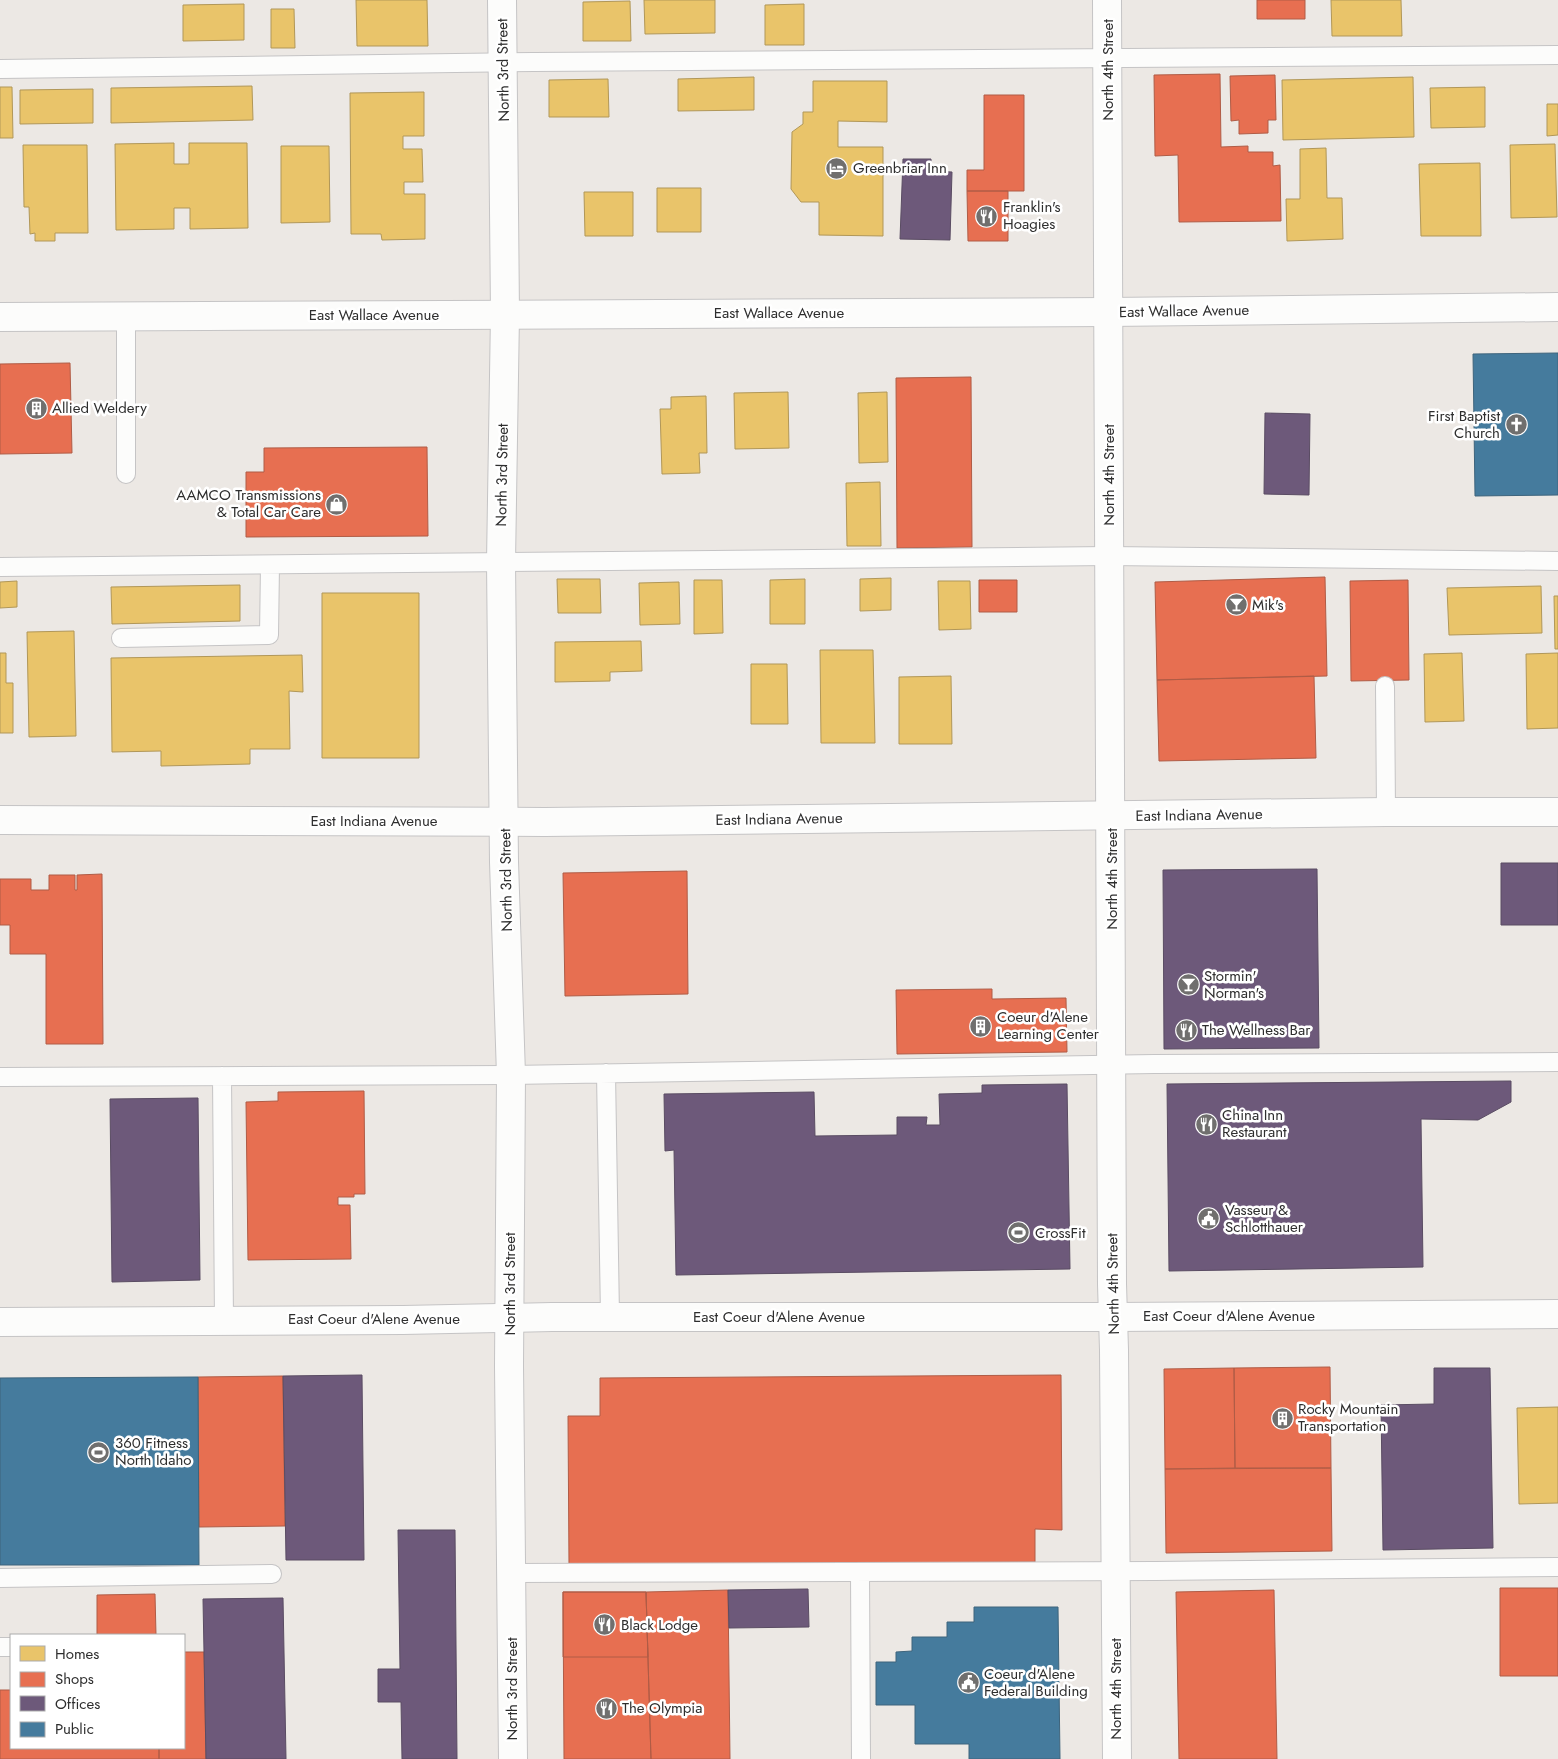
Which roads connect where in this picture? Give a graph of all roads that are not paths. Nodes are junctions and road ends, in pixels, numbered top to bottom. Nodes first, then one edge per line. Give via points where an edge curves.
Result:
1 (502, 0) edge
2 (1107, 0) edge
3 (1558, 55) edge
4 (1108, 59) junction
5 (503, 63) junction
6 (0, 69) edge
7 (1558, 307) edge
8 (1108, 312) junction
9 (504, 314) junction
10 (0, 317) edge
11 (126, 317) junction
12 (126, 474) dead end
13 (1108, 556) junction
14 (1558, 561) edge
15 (501, 562) junction
16 (270, 565) junction
17 (0, 567) edge
18 (121, 638) dead end
19 (1385, 686) dead end
20 (1386, 812) junction
21 (1558, 812) edge
22 (1111, 816) junction
23 (0, 820) edge
24 (504, 822) junction
25 (1558, 1062) edge
26 (1112, 1065) junction
27 (606, 1073) junction
28 (511, 1075) junction
29 (222, 1076) junction
30 (0, 1077) edge
31 (1558, 1314) edge
32 (1113, 1317) junction
33 (510, 1318) junction
34 (610, 1318) junction
35 (224, 1320) junction
36 (0, 1322) edge
37 (1558, 1567) edge
38 (1115, 1571) junction
39 (860, 1572) junction
40 (511, 1573) junction
41 (272, 1574) dead end
42 (0, 1578) edge
43 (513, 1759) edge
44 (861, 1759) edge
45 (1117, 1759) edge

1 - 5 street, North 3rd Street
2 - 4 street, North 4th Street
3 - 4 lane
4 - 5 lane
4 - 8 street, North 4th Street
5 - 6 lane
5 - 9 street, North 3rd Street
7 - 8 street, East Wallace Avenue
8 - 9 street, East Wallace Avenue
8 - 13 street, North 4th Street
9 - 11 street, East Wallace Avenue
9 - 15 street, North 3rd Street
10 - 11 street, East Wallace Avenue
11 - 12 lane
13 - 14 lane
13 - 15 lane
13 - 22 street, North 4th Street
15 - 16 lane
15 - 24 street, North 3rd Street
16 - 17 lane
16 - 18 lane via 269,635
19 - 20 lane
20 - 21 street, East Indiana Avenue
20 - 22 street, East Indiana Avenue
22 - 24 street, East Indiana Avenue
22 - 26 street, North 4th Street
23 - 24 street, East Indiana Avenue
24 - 28 street, North 3rd Street
25 - 26 lane
26 - 27 lane
26 - 32 street, North 4th Street
27 - 28 lane
27 - 34 lane
28 - 29 lane
28 - 33 street, North 3rd Street
29 - 30 lane
29 - 35 lane
31 - 32 street, East Coeur d'Alene Avenue
32 - 34 street, East Coeur d'Alene Avenue
32 - 38 street, North 4th Street
33 - 34 street, East Coeur d'Alene Avenue
33 - 35 street, East Coeur d'Alene Avenue
33 - 40 street, North 3rd Street
35 - 36 street, East Coeur d'Alene Avenue
37 - 38 lane
38 - 39 lane
38 - 45 street, North 4th Street
39 - 40 lane
39 - 44 lane
40 - 43 street, North 3rd Street
41 - 42 lane

